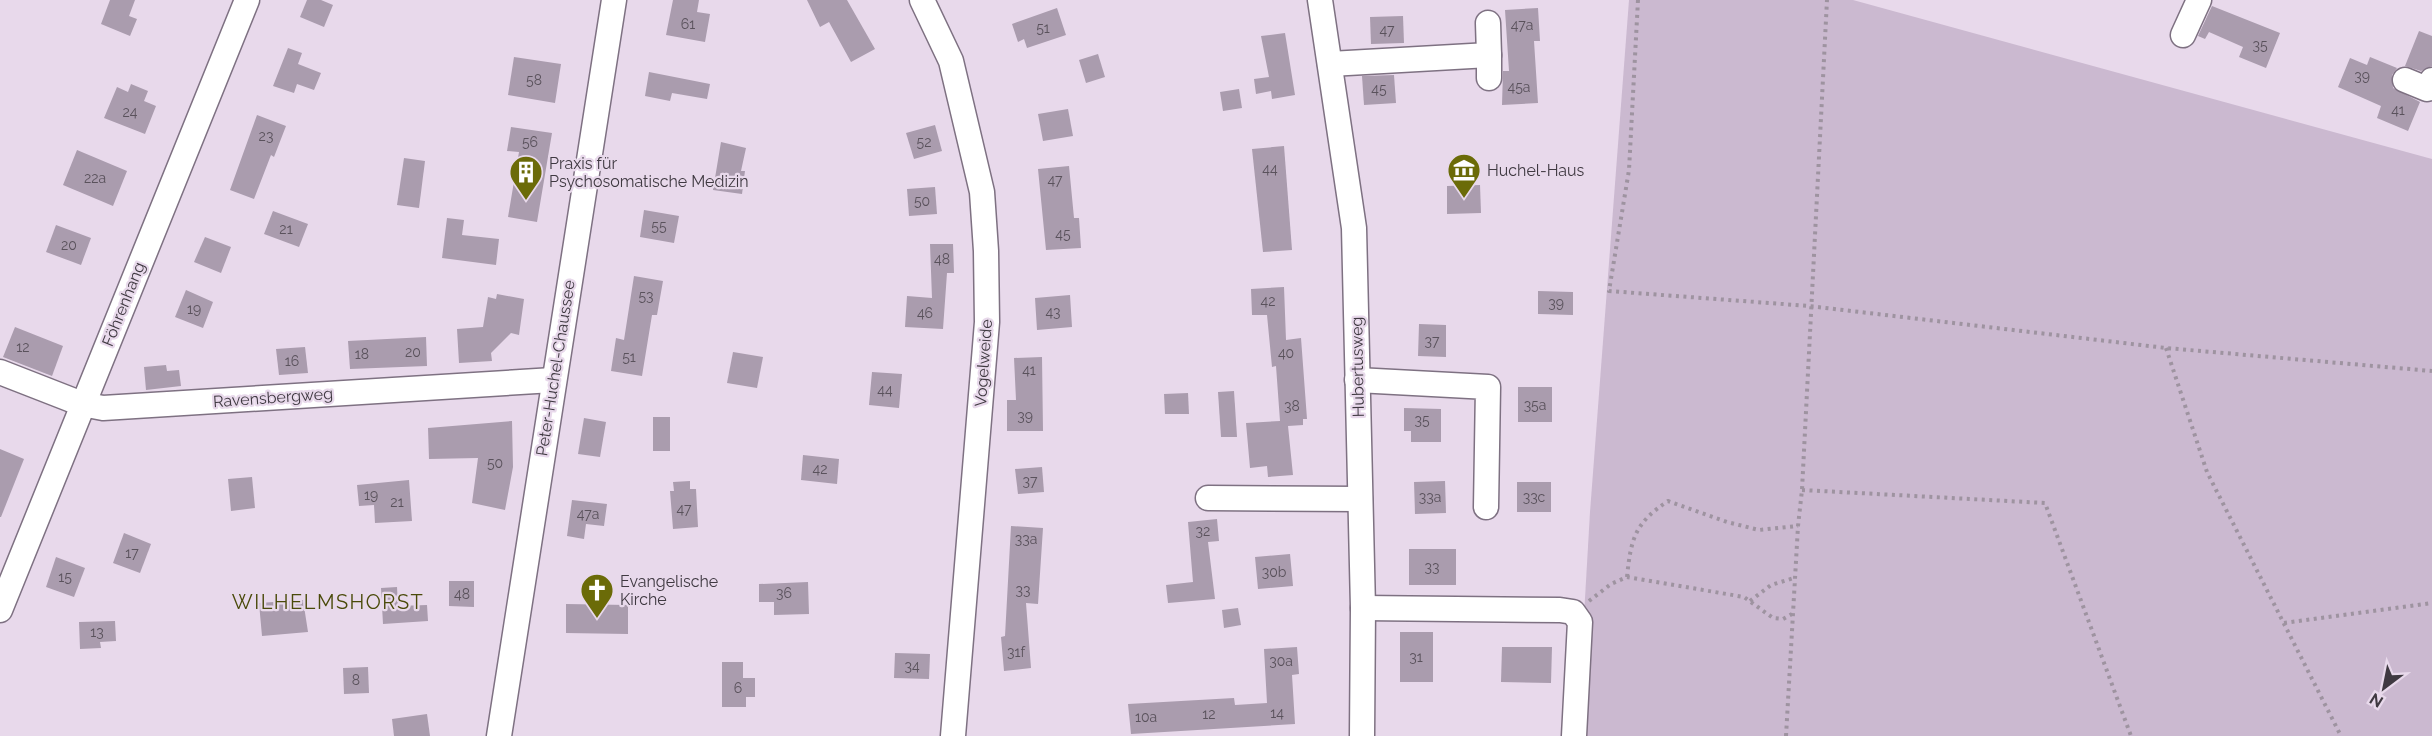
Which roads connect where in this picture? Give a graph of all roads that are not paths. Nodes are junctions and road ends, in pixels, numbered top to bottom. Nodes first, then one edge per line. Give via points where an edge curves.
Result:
1 (247, 0) edge
2 (615, 0) edge
3 (922, 0) edge
4 (1320, 0) edge
5 (2199, 0) edge
6 (1488, 23) dead end
7 (2183, 35) dead end
8 (1330, 64) junction
9 (2405, 80) dead end
10 (2432, 80) edge
11 (0, 372) edge
12 (553, 380) junction
13 (1357, 380) junction
14 (82, 404) junction
15 (1208, 498) dead end
16 (1360, 500) junction
17 (1486, 507) dead end
18 (4, 590) edge
19 (1363, 608) junction
20 (499, 736) edge
21 (953, 736) edge
22 (1362, 736) edge
23 (1575, 736) edge

1 - 14 street, Föhrenhang
2 - 12 street, Peter-Huchel-Chaussee
3 - 21 street, Vogelweide via 951,61 982,192 986,251 987,322
4 - 8 street, Hubertusweg
5 - 7 street
6 - 8 street via 1489,67
8 - 13 street, Hubertusweg via 1354,228
9 - 10 street via 2427,89
11 - 14 street, Ravensbergweg
12 - 14 street, Ravensbergweg via 103,408
12 - 20 street, Peter-Huchel-Chaussee
13 - 16 street, Hubertusweg
13 - 17 street via 1488,387
14 - 18 street, Föhrenhang
15 - 16 street
16 - 19 street, Hubertusweg
19 - 22 street, Hubertusweg
19 - 23 street via 1573,612 1580,622

